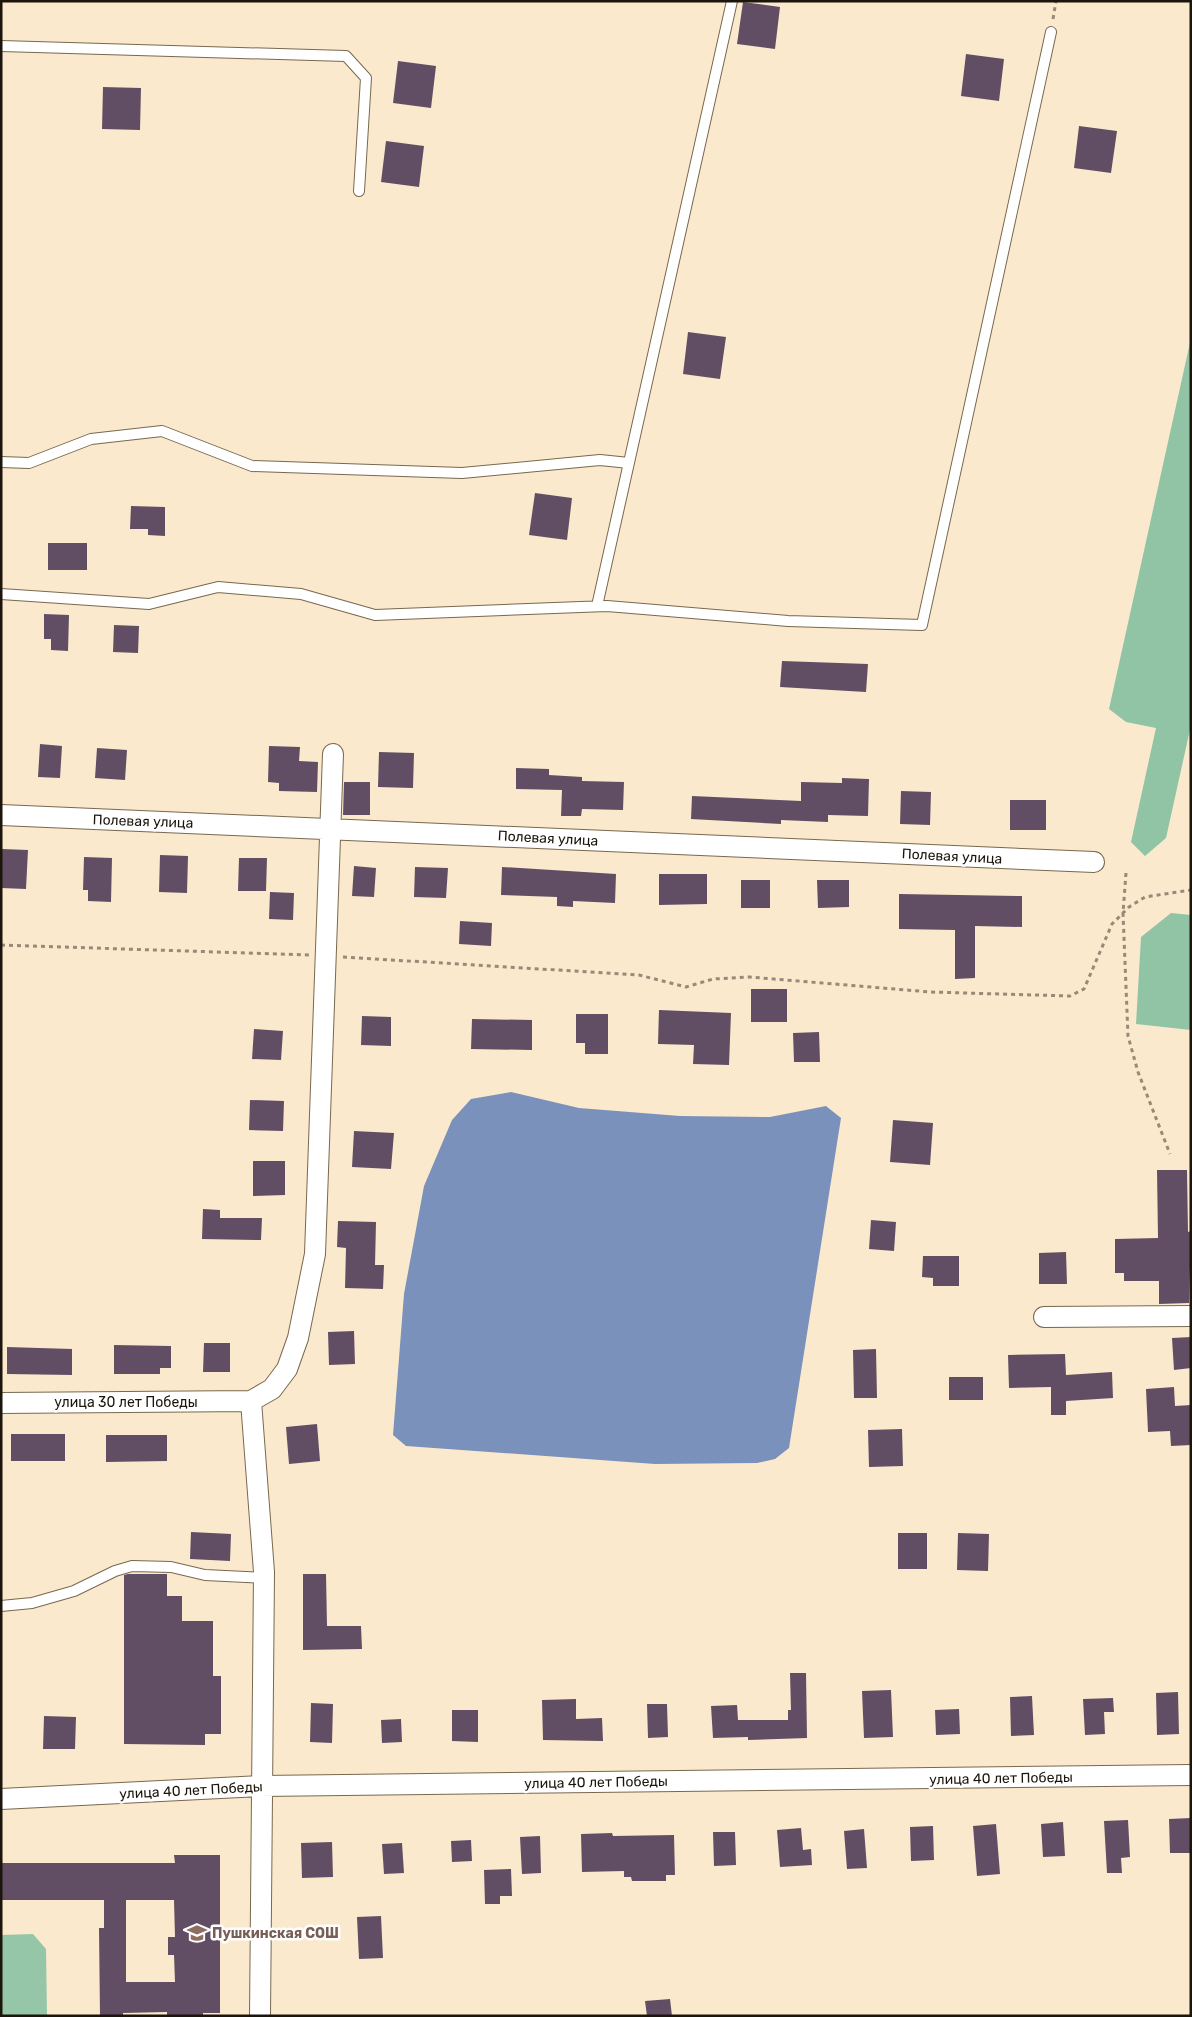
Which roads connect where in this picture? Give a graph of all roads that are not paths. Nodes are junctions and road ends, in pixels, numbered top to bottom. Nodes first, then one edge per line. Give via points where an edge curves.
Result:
1 (732, 1) edge
2 (1051, 32) road end
3 (1, 46) edge
4 (359, 191) dead end
5 (1, 462) edge
6 (629, 462) junction
7 (1, 594) edge
8 (597, 606) junction
9 (333, 754) dead end
10 (1, 815) edge
11 (329, 829) junction
12 (1094, 862) dead end
13 (1191, 1316) edge
14 (1044, 1317) dead end
15 (252, 1401) junction
16 (1, 1403) edge
17 (264, 1578) junction
18 (1, 1606) edge
19 (1191, 1775) edge
20 (261, 1786) junction
21 (1, 1799) edge
22 (260, 2016) edge

1 - 6 lane
2 - 8 lane via 922,625 788,621
3 - 4 lane via 346,56 366,78
5 - 6 lane via 29,463 91,439 162,431 252,466 462,473 600,460
6 - 8 lane
7 - 8 lane via 149,604 218,587 301,594 375,615
9 - 11 street
10 - 11 street, Полевая улица
11 - 12 street, Полевая улица
11 - 15 street via 315,1254 298,1338 287,1369 272,1389
13 - 14 street
15 - 16 street, улица 30 лет Победы
15 - 17 street
17 - 18 lane via 205,1575 171,1567 132,1566 74,1591 32,1603
17 - 20 street
19 - 20 street, улица 40 лет Победы
20 - 21 street, улица 40 лет Победы
20 - 22 street

